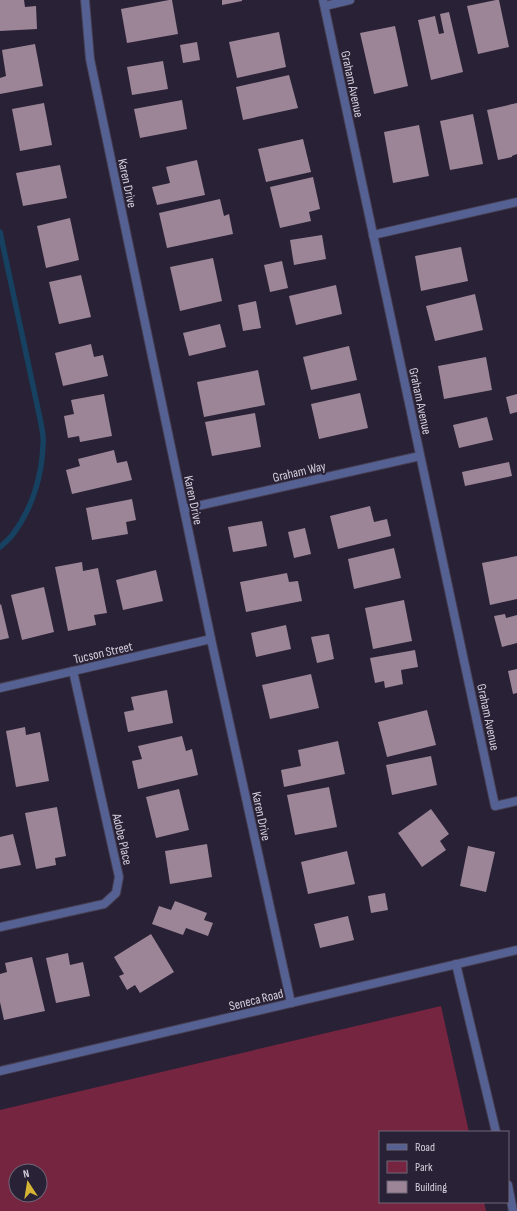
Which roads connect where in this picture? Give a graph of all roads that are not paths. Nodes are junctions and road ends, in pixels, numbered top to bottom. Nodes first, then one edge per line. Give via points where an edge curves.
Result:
1 (85, 0) edge
2 (350, 0) edge
3 (324, 3) edge
4 (517, 202) edge
5 (373, 235) junction
6 (420, 456) junction
7 (184, 509) junction
8 (211, 639) junction
9 (73, 671) junction
10 (0, 688) edge
11 (517, 801) edge
12 (0, 927) edge
13 (517, 950) edge
14 (456, 964) junction
15 (291, 1003) junction
16 (0, 1071) edge
17 (496, 1131) edge
18 (509, 1189) edge
19 (514, 1211) edge

1 - 7 street, Karen Drive via 90,59
2 - 3 street
3 - 5 street, Graham Avenue
4 - 5 street
5 - 6 street, Graham Avenue
6 - 7 street, Graham Way
6 - 11 street, Graham Avenue via 495,806
7 - 8 street, Karen Drive
8 - 9 street, Tucson Street
8 - 15 street, Karen Drive
9 - 10 street, Tucson Street
9 - 12 street, Adobe Place via 119,877 116,893 104,904
13 - 14 street, Seneca Road
14 - 15 street, Seneca Road
14 - 17 street
15 - 16 street, Seneca Road
18 - 19 street

